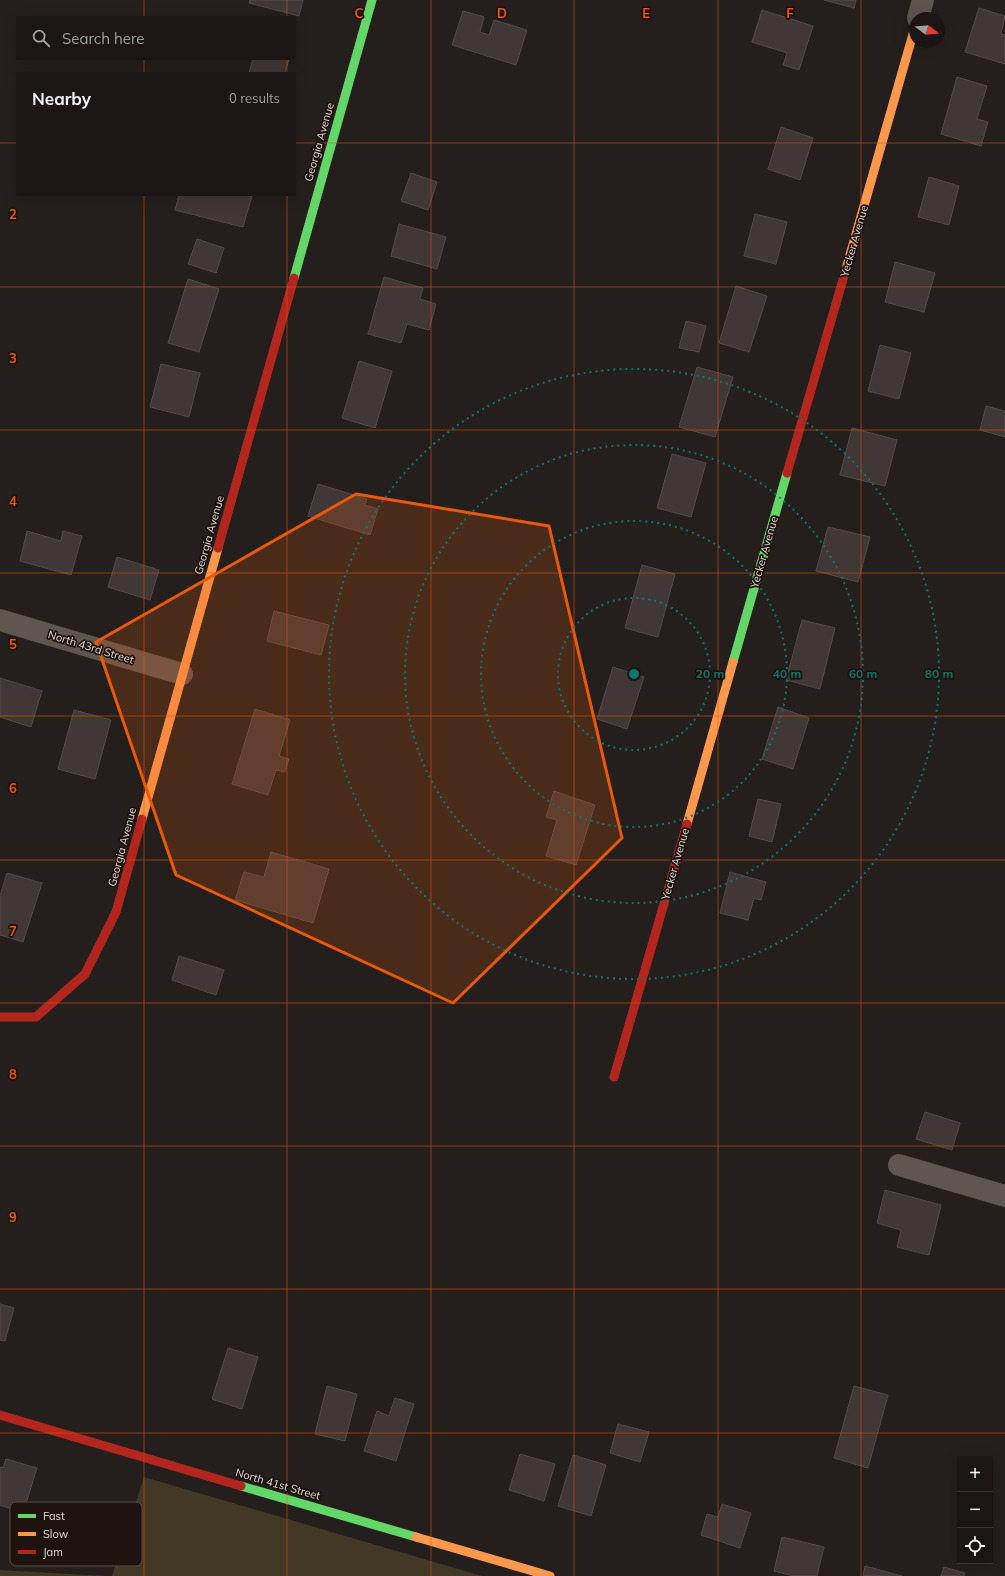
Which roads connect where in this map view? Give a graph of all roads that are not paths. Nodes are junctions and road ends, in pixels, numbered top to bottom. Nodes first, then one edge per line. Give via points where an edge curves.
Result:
1 (372, 0) edge
2 (923, 0) edge
3 (920, 12) edge
4 (909, 48) edge
5 (0, 620) edge
6 (182, 674) junction
7 (0, 1017) edge
8 (614, 1077) dead end
9 (899, 1165) dead end
10 (1005, 1196) edge
11 (0, 1415) edge
12 (550, 1576) edge

1 - 6 street, Georgia Avenue
2 - 3 street
4 - 8 street, Yecker Avenue
5 - 6 street, North 43rd Street
6 - 7 street, Georgia Avenue via 116,912 85,974 36,1017
9 - 10 street
11 - 12 street, North 41st Street

